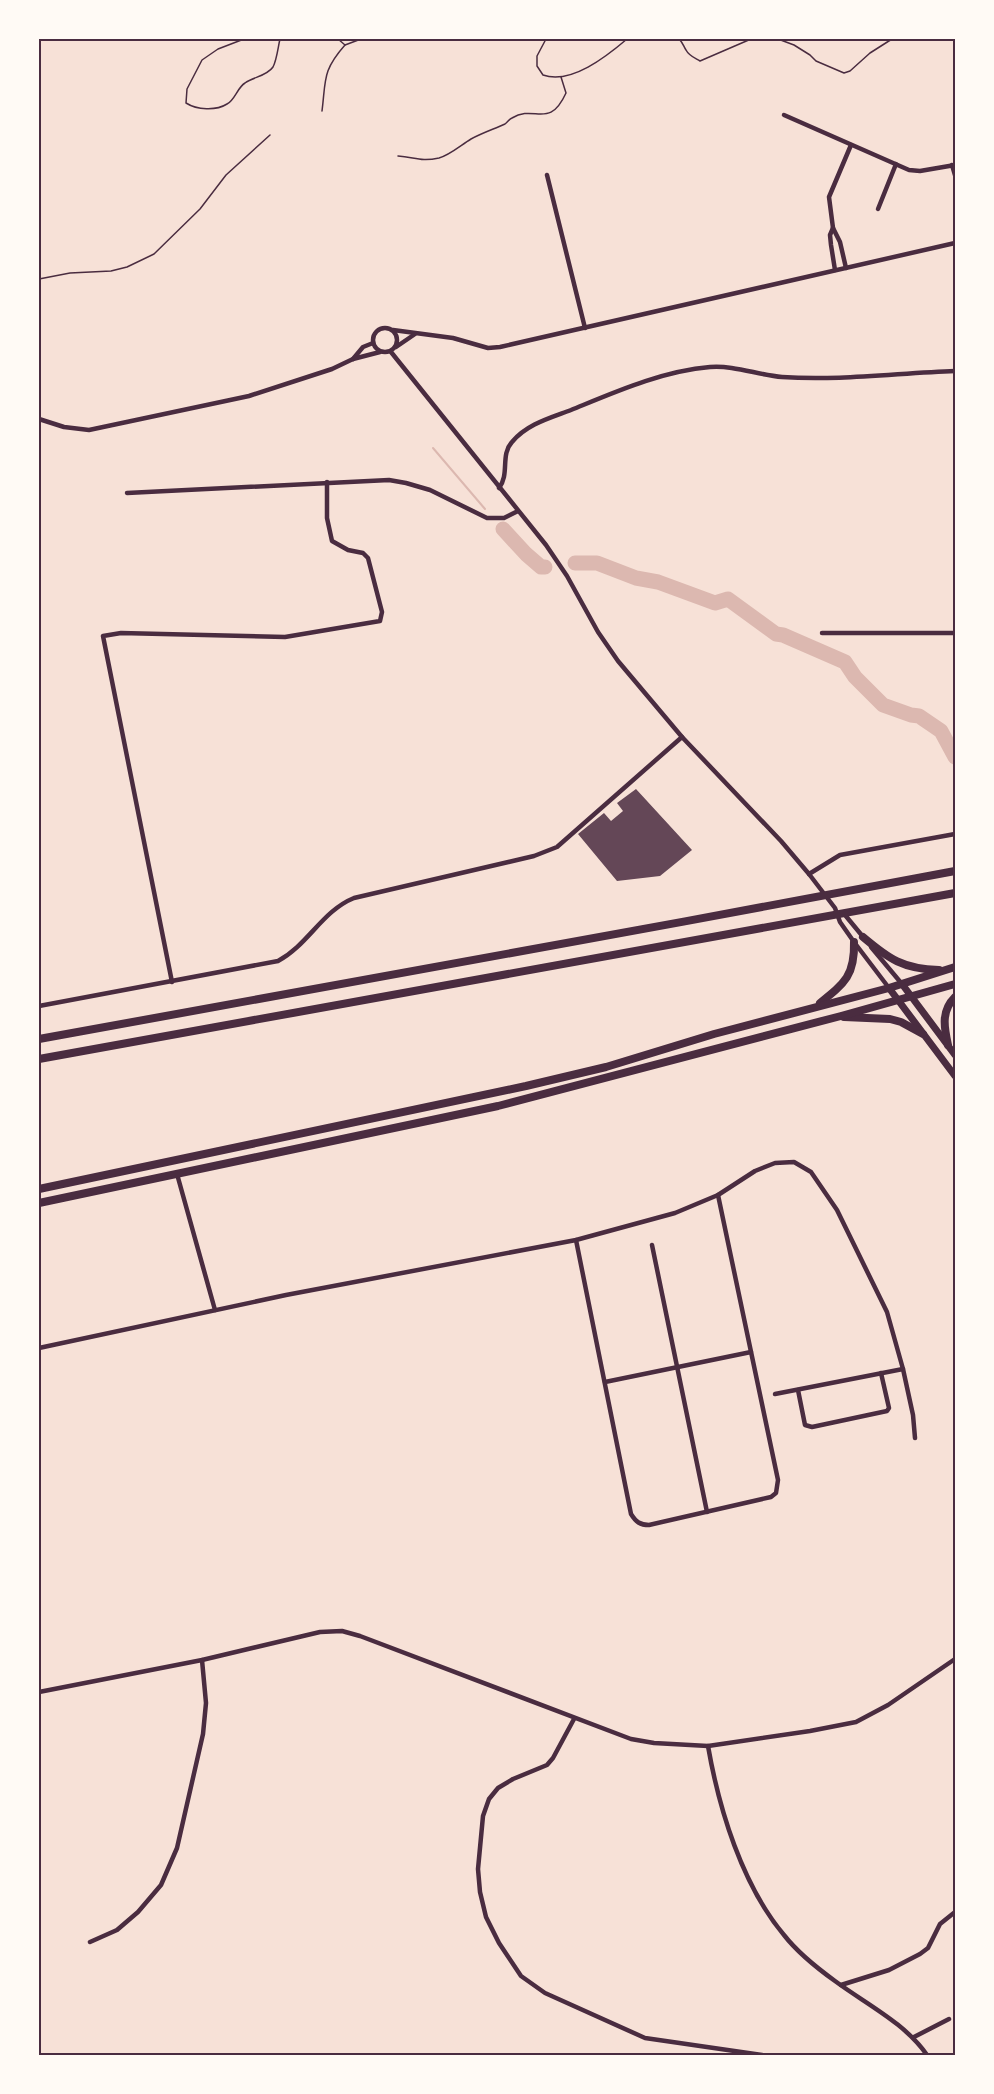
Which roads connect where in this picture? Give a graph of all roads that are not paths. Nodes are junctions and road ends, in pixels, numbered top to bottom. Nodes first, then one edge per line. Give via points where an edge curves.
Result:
1 (784, 114) dead end
2 (851, 145) junction
3 (896, 164) junction
4 (954, 165) edge
5 (547, 175) dead end
6 (955, 175) edge
7 (878, 209) dead end
8 (833, 228) junction
9 (955, 243) edge
10 (846, 268) junction
11 (836, 270) junction
12 (585, 328) junction
13 (393, 330) junction
14 (415, 334) junction
15 (373, 343) junction
16 (396, 347) junction
17 (380, 352) junction
18 (391, 352) junction
19 (353, 359) junction
20 (955, 371) edge
21 (39, 419) edge
22 (327, 482) junction
23 (499, 488) junction
24 (127, 493) dead end
25 (518, 511) junction
26 (822, 633) dead end
27 (955, 633) edge
28 (682, 737) junction
29 (955, 834) edge
30 (955, 871) edge
31 (809, 873) junction
32 (955, 893) edge
33 (835, 908) junction
34 (863, 937) junction
35 (854, 942) junction
36 (955, 967) edge
37 (945, 970) junction
38 (172, 982) junction
39 (902, 984) junction
40 (955, 984) edge
41 (890, 988) junction
42 (911, 996) junction
43 (955, 997) edge
44 (898, 1000) junction
45 (39, 1006) edge
46 (816, 1006) junction
47 (841, 1016) junction
48 (922, 1034) junction
49 (39, 1039) edge
50 (948, 1045) junction
51 (955, 1055) edge
52 (39, 1059) edge
53 (955, 1076) edge
54 (177, 1174) junction
55 (39, 1189) edge
56 (718, 1196) junction
57 (39, 1203) edge
58 (576, 1240) junction
59 (652, 1245) dead end
60 (215, 1310) junction
61 (39, 1348) edge
62 (751, 1352) junction
63 (677, 1368) junction
64 (903, 1369) junction
65 (880, 1373) junction
66 (605, 1383) junction
67 (798, 1390) junction
68 (775, 1394) dead end
69 (915, 1438) dead end
70 (708, 1512) junction
71 (955, 1659) edge
72 (202, 1660) junction
73 (39, 1692) edge
74 (574, 1719) junction
75 (708, 1746) junction
76 (955, 1912) edge
77 (90, 1942) dead end
78 (841, 1985) junction
79 (949, 2019) dead end
80 (914, 2037) junction
81 (762, 2055) edge
82 (927, 2055) edge

1 - 2 street
2 - 3 street
2 - 8 street via 829,197
3 - 4 street via 916,171
3 - 7 street
4 - 6 street
5 - 12 street
8 - 10 street
8 - 11 street via 830,235
9 - 10 street
10 - 11 street
11 - 12 street
12 - 14 street via 494,348
13 - 14 street
13 - 15 street via 376,331
13 - 16 street via 397,335
14 - 16 street
15 - 17 street
15 - 19 street
16 - 18 street
17 - 18 street
17 - 19 street
18 - 23 street
19 - 21 street via 249,396 88,430
20 - 23 street via 827,377 712,367 684,371 636,385 531,426 505,451 505,477
22 - 24 street
22 - 25 street via 406,483 430,490 487,518 504,518
22 - 38 street via 327,518 332,541 368,558 382,612 380,621 285,637 121,633 103,636
23 - 25 street
25 - 28 street via 567,576 618,661
26 - 27 street
28 - 31 street
28 - 38 street via 557,847 513,862 354,898 335,908 279,961
29 - 31 street via 840,855
30 - 49 highway
31 - 33 street
32 - 52 highway
33 - 34 street via 848,917
33 - 35 street
34 - 37 highway via 899,963
34 - 39 street
35 - 41 street
35 - 46 highway via 853,968 848,978
36 - 37 highway
37 - 39 highway
38 - 45 street
39 - 41 highway
39 - 42 main road
40 - 42 highway
41 - 44 main road
41 - 46 highway
42 - 44 highway
42 - 50 main road
43 - 50 highway via 945,1013
44 - 47 highway
44 - 48 main road
46 - 55 highway via 549,1081
47 - 48 highway via 890,1019
47 - 54 highway via 498,1106
48 - 53 main road
50 - 51 main road
54 - 57 highway
54 - 60 street
56 - 58 street via 675,1213
56 - 62 street
56 - 64 street via 755,1171 775,1163 794,1162 811,1172 837,1210 887,1312
58 - 60 street
58 - 66 street
59 - 63 street
60 - 61 street
62 - 63 street
62 - 70 street via 778,1480 776,1493
63 - 66 street
63 - 70 street
64 - 65 street
64 - 69 street
65 - 67 street
65 - 67 street via 887,1411 812,1427 805,1425
66 - 70 street via 631,1514 639,1524 649,1525
67 - 68 street
71 - 75 street via 856,1722
72 - 73 street
72 - 74 street via 320,1632 342,1631
72 - 77 street via 206,1703 203,1734 177,1848 161,1886 138,1912 117,1930
74 - 75 street via 631,1739
74 - 81 street via 547,1765 498,1788 483,1816 480,1892 486,1917 499,1943 521,1976 545,1993 645,2038
75 - 78 street via 714,1782 743,1866 759,1899 783,1935
76 - 78 street via 940,1923 928,1948 920,1954 889,1970
78 - 80 street
79 - 80 street
80 - 82 street

